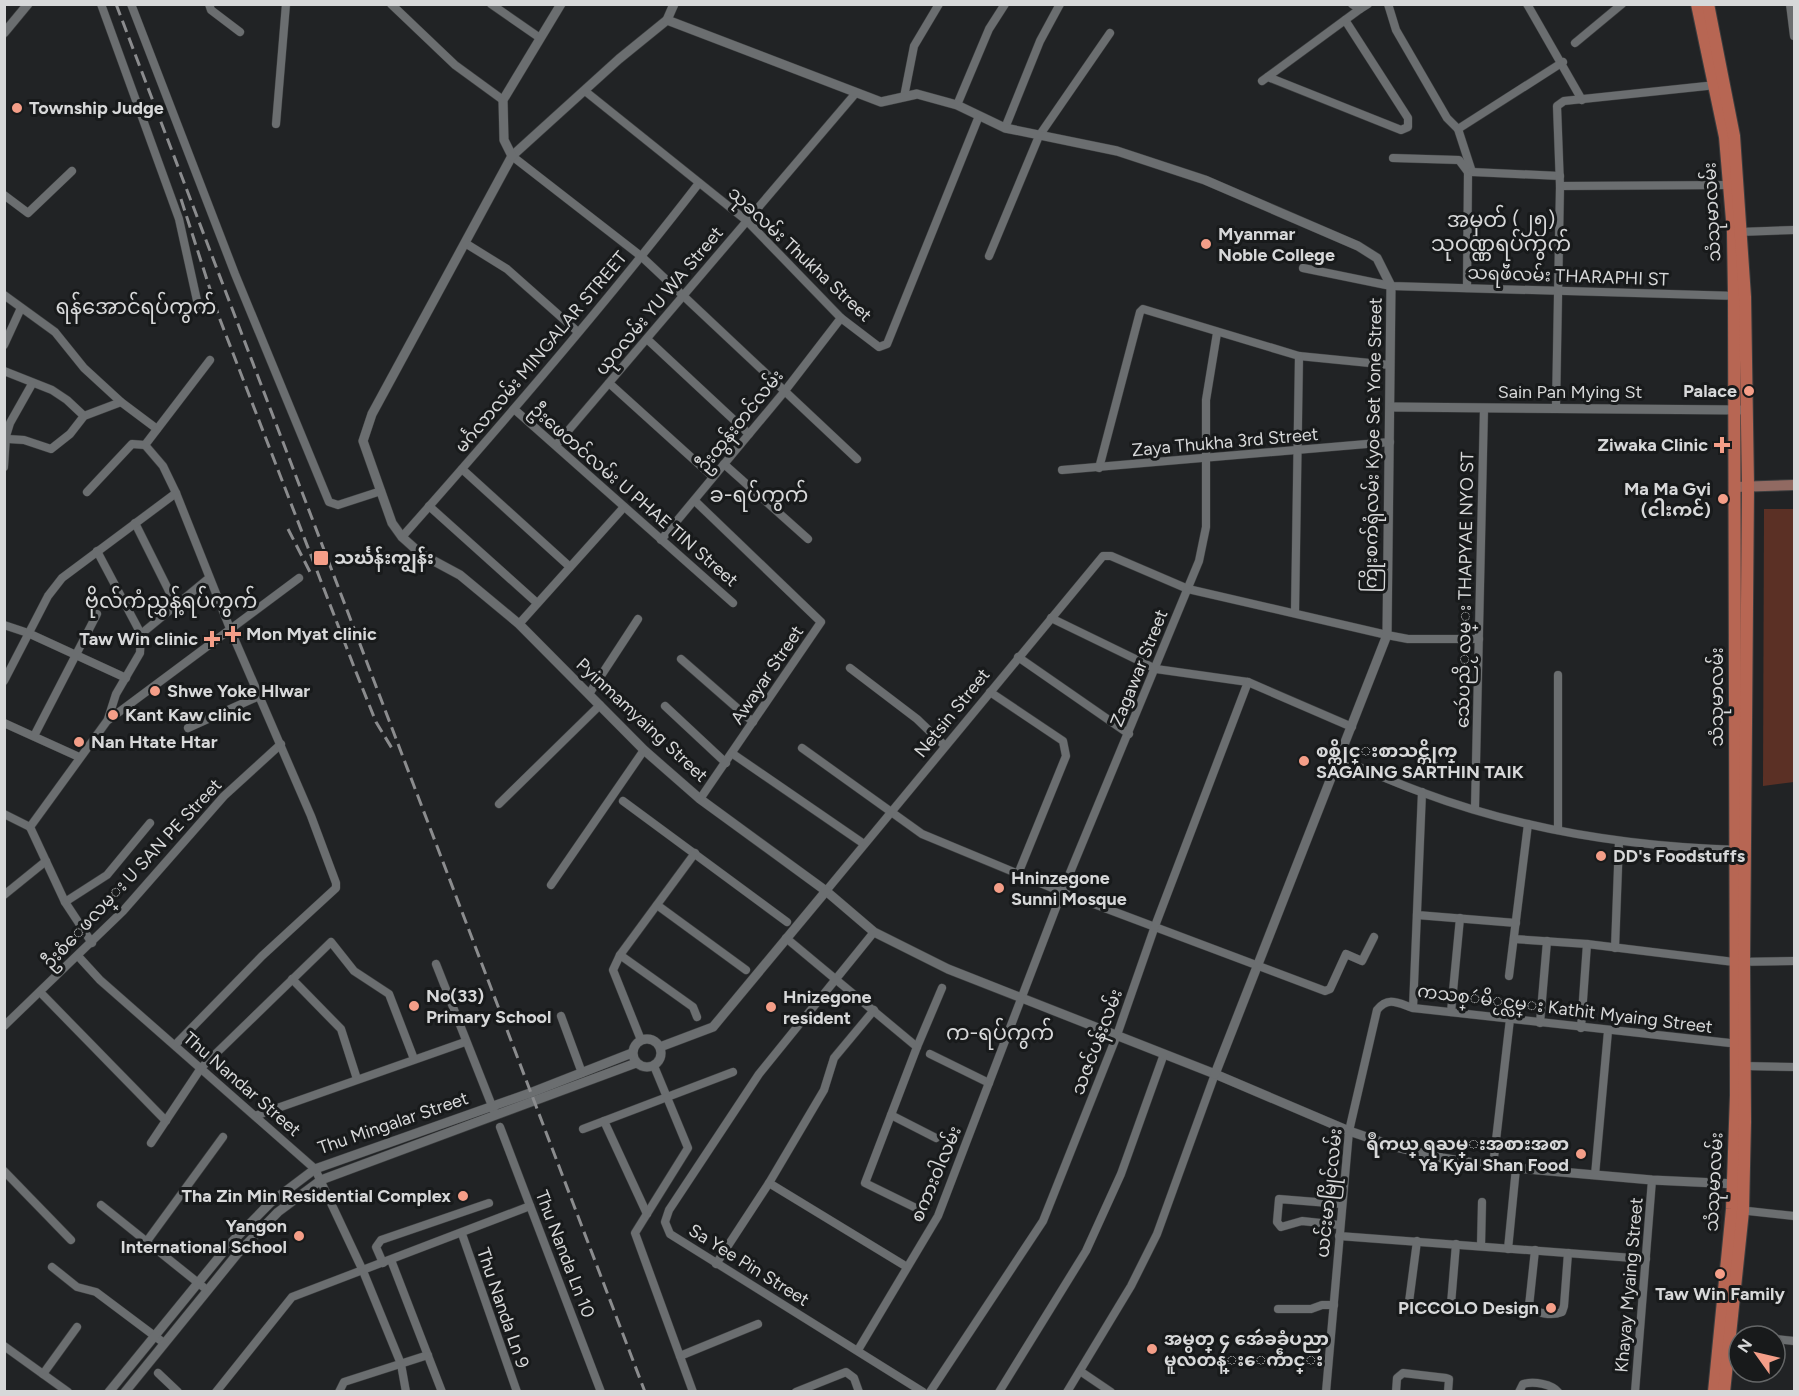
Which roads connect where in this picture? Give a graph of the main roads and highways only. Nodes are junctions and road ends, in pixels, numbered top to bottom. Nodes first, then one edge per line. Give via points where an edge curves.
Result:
1 (1697, 4) edge
2 (1708, 4) edge
3 (1721, 84) junction
4 (1741, 410) junction
5 (1794, 485) edge
6 (1748, 486) junction
7 (1735, 487) junction
8 (1740, 850) junction
9 (1731, 1324) edge
10 (1727, 1346) edge
11 (1727, 1364) edge
12 (1714, 1392) edge
13 (1724, 1392) edge

1 - 3 main road, သံသုမာလမ်း
2 - 3 main road, သံသုမာလမ်း
3 - 4 main road, သံသုမာလမ်း via 1738,232
4 - 6 main road, သံသုမာလမ်း
4 - 7 main road, သံသုမာလမ်း
5 - 6 main road
6 - 7 main road
6 - 8 main road, သံသုမာလမ်း
7 - 8 main road, သံသုမာလမ်း
8 - 9 main road, သံသုမာလမ်း via 1741,1044
10 - 12 main road, သံသုမာလမ်း
11 - 13 main road, သံသုမာလမ်း

